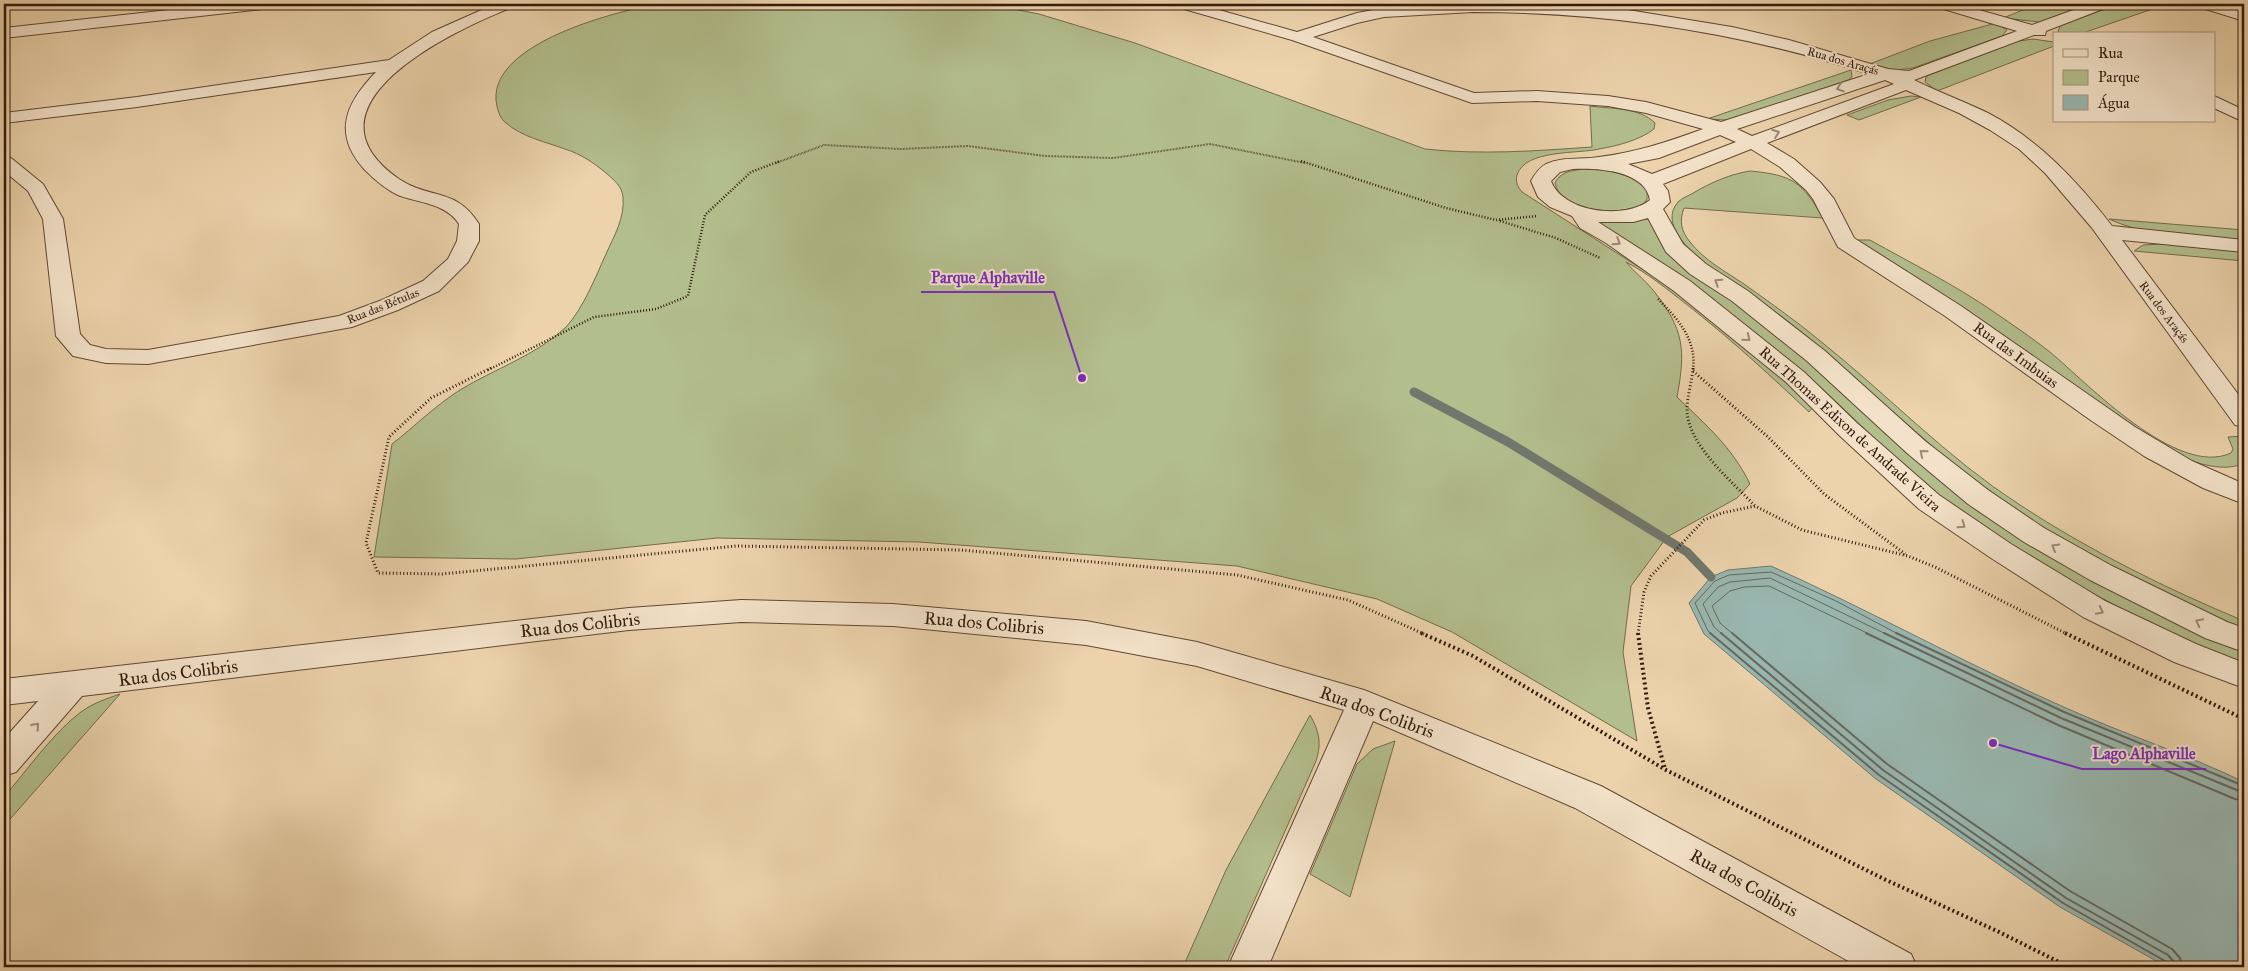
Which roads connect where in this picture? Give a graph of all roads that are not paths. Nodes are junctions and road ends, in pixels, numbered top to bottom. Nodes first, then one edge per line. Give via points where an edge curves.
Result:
1 (263, 4) edge
2 (508, 4) edge
3 (1182, 4) edge
4 (1942, 4) edge
5 (2103, 4) edge
6 (2204, 4) edge
7 (1526, 5) edge
8 (2244, 16) edge
9 (2033, 30) junction
10 (4, 33) edge
11 (1298, 37) junction
12 (2053, 37) edge
13 (392, 65) junction
14 (1886, 74) junction
15 (1910, 80) junction
16 (2216, 103) edge
17 (1637, 105) junction
18 (4, 118) edge
19 (2244, 118) edge
20 (1722, 128) junction
21 (1752, 142) junction
22 (1681, 143) junction
23 (1717, 157) junction
24 (4, 162) edge
25 (1595, 164) junction
26 (1650, 182) junction
27 (1814, 187) junction
28 (1654, 209) junction
29 (1580, 212) junction
30 (2105, 232) junction
31 (2244, 246) edge
32 (2244, 419) edge
33 (2244, 495) edge
34 (2244, 640) edge
35 (2244, 676) edge
36 (72, 685) junction
37 (4, 692) edge
38 (1364, 703) junction
39 (4, 762) edge
40 (1248, 967) edge
41 (1897, 967) edge

1 - 10 street
2 - 13 street, Rua das Bétulas via 443,32
3 - 11 street, Rua das Imbuias
4 - 9 street
5 - 9 street
6 - 8 street
7 - 11 street, Rua dos Araçás via 1386,12 1351,18
7 - 14 street, Rua dos Araçás via 1651,18 1756,37
9 - 12 street
9 - 15 street
11 - 17 street, Rua das Imbuias via 1472,98 1537,96
13 - 18 street
13 - 24 street, Rua das Bétulas via 360,108 354,132 360,150 392,184 458,210 469,224 468,241 457,262 432,286 344,322 148,357 106,356 82,351 68,336 53,219 36,188
14 - 15 street, Rua dos Araçás
14 -> 20 street
21 -> 15 street
15 - 30 street, Rua dos Araçás via 1994,124 2038,155
16 - 19 street
17 - 20 street, Rua das Imbuias
17 - 22 street via 1673,130
20 - 21 street, Rua das Imbuias
20 - 22 street
21 - 23 street
21 - 27 street, Rua das Imbuias via 1788,163
22 - 25 street via 1652,154
23 - 26 street
23 - 27 street, Rua das Imbuias via 1751,164
25 - 26 street via 1628,170
25 - 29 street via 1559,166 1545,173 1541,180 1543,189 1551,198
26 - 28 street via 1660,196 1660,202
27 - 33 street, Rua das Imbuias via 1832,211 1846,242 1976,326 2135,440 2212,482
28 - 29 street via 1622,217
34 -> 28 street, Rua Thomas Edixon de Andrade Vieira via 2216,630 2101,573 2034,535 1978,497 1916,447 1816,356 1740,296 1698,269 1674,247
29 -> 35 street, Rua Thomas Edixon de Andrade Vieira via 1587,224 1682,286 1795,377 1930,502 2094,609 2185,653
30 - 31 street
30 - 32 street, Rua dos Araçás
36 - 37 street, Rua dos Colibris
36 - 38 street, Rua dos Colibris via 629,619 741,611 893,615 1086,633 1197,654
39 -> 36 street
38 - 40 street
38 - 41 street, Rua dos Colibris via 1588,797

